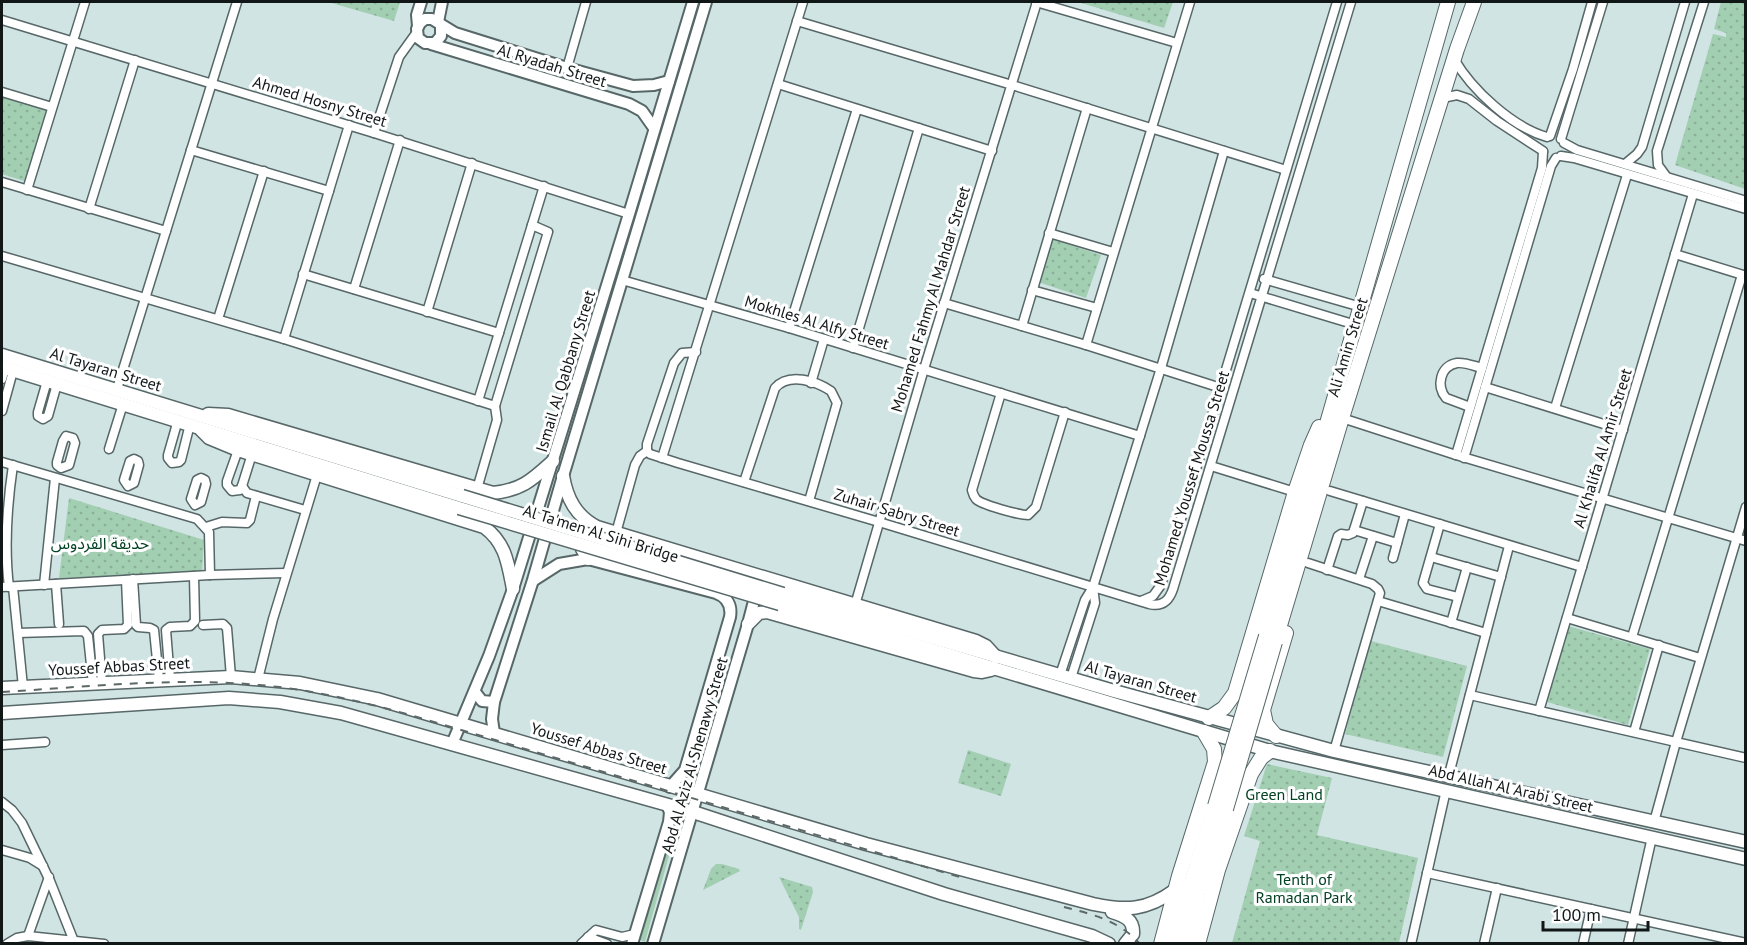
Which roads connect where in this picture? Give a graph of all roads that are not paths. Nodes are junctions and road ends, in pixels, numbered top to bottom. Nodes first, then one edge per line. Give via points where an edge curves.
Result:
1 (85, 2) edge
2 (236, 2) edge
3 (421, 2) edge
4 (442, 2) edge
5 (586, 2) edge
6 (693, 2) edge
7 (706, 2) edge
8 (803, 2) edge
9 (1037, 2) edge
10 (1190, 2) edge
11 (1337, 2) edge
12 (1351, 2) edge
13 (1448, 2) edge
14 (1455, 2) edge
15 (1468, 2) edge
16 (1474, 2) edge
17 (1592, 2) edge
18 (1603, 2) edge
19 (1685, 2) edge
20 (1704, 2) edge
21 (2, 20) edge
22 (1466, 20) junction
23 (797, 21) junction
24 (439, 24) junction
25 (417, 29) junction
26 (1437, 41) junction
27 (73, 42) junction
28 (1177, 43) junction
29 (431, 44) junction
30 (1454, 59) junction
31 (135, 60) junction
32 (567, 68) junction
33 (669, 81) junction
34 (211, 83) junction
35 (1471, 83) junction
36 (778, 84) junction
37 (1012, 84) junction
38 (633, 86) junction
39 (2, 92) edge
40 (1466, 97) junction
41 (1442, 99) junction
42 (629, 104) junction
43 (52, 107) junction
44 (1087, 108) junction
45 (857, 109) junction
46 (349, 125) junction
47 (654, 128) junction
48 (919, 128) junction
49 (1150, 128) junction
50 (374, 133) junction
51 (1549, 137) junction
52 (400, 140) junction
53 (1563, 141) junction
54 (1642, 147) junction
55 (191, 150) junction
56 (992, 151) junction
57 (1224, 151) junction
58 (1657, 151) junction
59 (1543, 152) junction
60 (1558, 157) junction
61 (472, 163) junction
62 (1625, 164) junction
63 (1286, 170) junction
64 (264, 171) junction
65 (1627, 175) junction
66 (1666, 177) junction
67 (2, 182) edge
68 (544, 186) junction
69 (27, 190) junction
70 (329, 191) junction
71 (1693, 194) junction
72 (1746, 201) edge
73 (89, 209) junction
74 (1746, 209) edge
75 (629, 214) junction
76 (532, 225) junction
77 (166, 231) junction
78 (1049, 233) junction
79 (1113, 252) junction
80 (1675, 254) junction
81 (2, 256) edge
82 (303, 274) junction
83 (1744, 275) edge
84 (1255, 276) junction
85 (622, 280) junction
86 (1268, 280) junction
87 (354, 289) junction
88 (1032, 290) junction
89 (1250, 293) junction
90 (1263, 297) junction
91 (144, 299) junction
92 (944, 303) junction
93 (709, 305) junction
94 (1361, 307) junction
95 (1097, 308) junction
96 (427, 312) junction
97 (218, 320) junction
98 (1356, 324) junction
99 (1022, 326) junction
100 (789, 328) junction
101 (499, 333) junction
102 (285, 339) junction
103 (824, 339) junction
104 (1086, 345) junction
105 (853, 348) junction
106 (696, 352) junction
107 (2, 355) edge
108 (1482, 368) junction
109 (924, 369) junction
110 (1161, 369) junction
111 (5, 371) edge
112 (812, 383) junction
113 (1485, 387) junction
114 (1221, 388) junction
115 (117, 389) junction
116 (1001, 393) junction
117 (478, 401) junction
118 (123, 404) junction
119 (495, 406) junction
120 (1470, 407) junction
121 (1555, 408) junction
122 (2, 411) edge
123 (1065, 412) junction
124 (1336, 417) junction
125 (192, 422) junction
126 (1623, 429) junction
127 (1466, 435) junction
128 (1140, 436) junction
129 (110, 449) dead end
130 (238, 450) junction
131 (646, 451) junction
132 (252, 454) junction
133 (1460, 456) junction
134 (662, 458) junction
135 (553, 461) junction
136 (2, 462) edge
137 (13, 465) junction
138 (1211, 466) junction
139 (61, 468) dead end
140 (316, 475) junction
141 (563, 476) junction
142 (56, 478) junction
143 (744, 482) junction
144 (128, 486) dead end
145 (242, 486) junction
146 (477, 489) junction
147 (1330, 491) junction
148 (1295, 492) junction
149 (493, 493) junction
150 (256, 496) junction
151 (125, 498) junction
152 (1602, 499) junction
153 (809, 501) junction
154 (1363, 501) junction
155 (195, 505) dead end
156 (1746, 507) edge
157 (305, 510) junction
158 (1405, 514) junction
159 (192, 517) junction
160 (1668, 518) junction
161 (879, 522) junction
162 (1440, 524) junction
163 (206, 527) junction
164 (484, 527) junction
165 (597, 527) junction
166 (1354, 530) junction
167 (616, 533) junction
168 (1373, 536) junction
169 (1736, 538) junction
170 (1746, 541) edge
171 (1397, 543) junction
172 (1509, 546) junction
173 (1431, 557) junction
174 (1393, 558) dead end
175 (588, 559) junction
176 (1308, 563) junction
177 (1467, 567) junction
178 (1582, 567) junction
179 (1328, 570) junction
180 (286, 573) junction
181 (750, 574) junction
182 (210, 575) junction
183 (194, 576) junction
184 (1501, 577) junction
185 (1359, 579) junction
186 (129, 580) junction
187 (533, 580) junction
188 (774, 582) junction
189 (56, 584) junction
190 (44, 585) junction
191 (1161, 585) junction
192 (8, 587) edge
193 (1093, 587) junction
194 (513, 589) junction
195 (1173, 589) junction
196 (1458, 597) junction
197 (1378, 601) junction
198 (1141, 602) junction
199 (855, 605) junction
200 (763, 611) junction
201 (1567, 618) junction
202 (1450, 622) junction
203 (59, 624) dead end
204 (748, 624) junction
205 (203, 625) dead end
206 (18, 633) junction
207 (1486, 633) junction
208 (1632, 637) junction
209 (1659, 645) junction
210 (1700, 658) junction
211 (996, 663) junction
212 (1243, 670) junction
213 (231, 677) junction
214 (1066, 677) junction
215 (258, 679) junction
216 (164, 680) junction
217 (1271, 682) junction
218 (98, 683) junction
219 (22, 687) junction
220 (2, 688) edge
221 (475, 692) junction
222 (1470, 695) junction
223 (494, 702) junction
224 (1539, 711) junction
225 (2, 713) edge
226 (1213, 719) junction
227 (460, 724) junction
228 (1634, 732) junction
229 (494, 733) junction
230 (1209, 734) junction
231 (1276, 736) junction
232 (45, 742) dead end
233 (1676, 742) junction
234 (452, 744) junction
235 (2, 745) edge
236 (1270, 751) junction
237 (1334, 751) junction
238 (1745, 755) edge
239 (685, 771) junction
240 (704, 772) junction
241 (1447, 784) junction
242 (670, 787) junction
243 (1206, 789) junction
244 (697, 795) junction
245 (2, 802) edge
246 (667, 805) junction
247 (1226, 807) junction
248 (693, 812) junction
249 (1654, 822) junction
250 (1652, 837) junction
251 (1741, 841) edge
252 (2, 850) edge
253 (1732, 855) junction
254 (1746, 859) edge
255 (43, 866) junction
256 (1427, 873) junction
257 (49, 878) junction
258 (1497, 888) junction
259 (1174, 890) junction
260 (1093, 904) junction
261 (1591, 909) junction
262 (1634, 918) junction
263 (1701, 933) junction
264 (28, 936) junction
265 (588, 937) junction
266 (634, 939) edge
267 (74, 942) edge
268 (1746, 942) edge
269 (1109, 943) edge
270 (7, 944) edge
271 (104, 944) edge
272 (580, 944) edge
273 (607, 944) edge
274 (653, 944) edge
275 (1125, 944) edge
276 (1161, 944) edge
277 (1172, 944) edge
278 (1185, 944) edge
279 (1198, 944) edge
280 (1411, 944) edge
281 (1484, 944) edge
282 (1583, 944) edge
283 (1628, 944) edge
284 (1699, 944) edge

1 - 27 street
2 - 34 street
3 - 25 street
4 - 24 street
5 - 32 street
6 - 33 street, Ismail Al Qabbany Street
7 - 85 street, Ismail Al Qabbany Street
8 - 23 street
9 - 28 street
9 - 37 street, Mohamed Fahmy Al Mahdar Street
10 - 28 street
11 - 63 street, Mohamed Youssef Moussa Street
12 - 86 street, Mohamed Youssef Moussa Street
13 - 26 main road, Ali Amin Street
14 - 26 main road
15 - 22 main road
16 - 22 main road, Ali Amin Street
17 - 51 street
18 - 53 street
19 - 54 street
20 - 58 street
21 - 27 street, Ahmed Hosny Street
22 - 30 main road, Ali Amin Street
23 - 36 street
23 - 37 street
24 - 25 street via 425,19
24 - 29 street via 441,36
24 - 32 street, Al Ryadah Street via 455,33
25 - 29 street via 420,40
25 - 50 street via 399,57
26 - 94 main road, Ali Amin Street
27 - 31 street, Ahmed Hosny Street
27 - 43 street
28 - 49 street
29 - 42 street, Al Ryadah Street
30 - 35 street
30 - 41 main road, Ali Amin Street
31 - 34 street, Ahmed Hosny Street
31 - 73 street
32 - 38 street, Al Ryadah Street
33 - 38 street, Al Ryadah Street
33 - 47 street, Ismail Al Qabbany Street
34 - 46 street, Ahmed Hosny Street
34 - 55 street
35 - 40 street via 1466,88
35 - 51 street via 1511,119
36 - 45 street
36 - 93 street
37 - 44 street
37 - 56 street, Mohamed Fahmy Al Mahdar Street
38 - 42 street via 639,94
39 - 43 street
40 - 41 street via 1453,95
40 - 59 street
41 - 124 main road, Ali Amin Street
42 - 47 street, Al Ryadah Street via 642,111
43 - 69 street
44 - 49 street
44 - 78 street
45 - 48 street
45 - 100 street
46 - 50 street, Ahmed Hosny Street
46 - 70 street
47 - 75 street, Ismail Al Qabbany Street
48 - 56 street
48 - 105 street
49 - 57 street
49 - 79 street
50 - 52 street, Ahmed Hosny Street
51 - 53 street
51 - 59 street via 1543,143
52 - 61 street, Ahmed Hosny Street
52 - 87 street
53 - 60 street via 1564,153
53 - 62 street via 1577,150
54 - 58 street via 1648,153
54 - 62 street
55 - 64 street
55 - 77 street
56 - 92 street, Mohamed Fahmy Al Mahdar Street
57 - 63 street
57 - 110 street
58 - 66 street via 1658,165
59 - 60 street via 1549,158
59 - 108 street via 1542,168
60 - 65 street via 1574,158
60 - 113 street via 1551,166
61 - 68 street, Ahmed Hosny Street
61 - 96 street
62 - 66 street
63 - 84 street, Mohamed Youssef Moussa Street
64 - 70 street
64 - 97 street
65 - 71 street
65 - 121 street
66 - 72 street
67 - 69 street
68 - 75 street, Ahmed Hosny Street
68 - 76 street
69 - 73 street
70 - 82 street
71 - 74 street
71 - 80 street, Al Khalifa Al Amir Street
73 - 77 street
75 - 135 street, Ismail Al Qabbany Street
76 - 101 street
76 - 119 street via 549,232
77 - 91 street
78 - 79 street
78 - 88 street
79 - 95 street
80 - 83 street
80 - 126 street, Al Khalifa Al Amir Street
81 - 91 street
82 - 87 street
82 - 102 street
83 - 160 street
84 - 86 street
84 - 89 street, Mohamed Youssef Moussa Street
85 - 93 street, Mokhles Al Alfy Street
85 - 141 street, Ismail Al Qabbany Street
86 - 90 street, Mohamed Youssef Moussa Street
86 - 94 street
87 - 96 street
88 - 95 street
88 - 99 street
89 - 90 street
89 - 114 street, Mohamed Youssef Moussa Street
90 - 98 street
90 - 138 street, Mohamed Youssef Moussa Street
91 - 97 street
91 - 115 street
92 - 99 street
92 - 109 street, Mohamed Fahmy Al Mahdar Street
93 - 100 street, Mokhles Al Alfy Street
93 - 106 street
94 - 98 main road, Ali Amin Street
95 - 104 street
96 - 101 street
97 - 102 street
98 - 124 main road, Ali Amin Street
99 - 104 street
100 - 103 street, Mokhles Al Alfy Street
101 - 117 street
102 - 117 street
103 - 105 street, Mokhles Al Alfy Street
103 - 112 street
104 - 110 street
105 - 109 street, Mokhles Al Alfy Street
106 - 131 street via 682,353 674,363
106 - 134 street
107 - 115 main road, Al Tayaran Street
108 - 120 street
108 - 120 street via 1460,363 1441,376 1440,388 1446,398
109 - 116 street, Mokhles Al Alfy Street
109 - 161 street, Mohamed Fahmy Al Mahdar Street
110 - 114 street
110 - 128 street
111 - 118 main road, Al Tayaran Street
111 - 122 street
112 - 143 street via 792,379 775,388
112 - 153 street via 831,391 837,403
113 - 121 street
113 - 127 street
114 - 191 street, Mohamed Youssef Moussa Street
115 - 125 main road, Al Tayaran Street
116 - 123 street, Mokhles Al Alfy Street
116 - 123 street via 972,494 981,502 1021,514 1028,515 1036,507
117 - 119 street
118 - 125 main road, Al Tayaran Street
118 - 129 street
119 - 146 street via 497,420
120 - 127 street
121 - 126 street
123 - 128 street, Mokhles Al Alfy Street
124 - 133 street
124 - 147 main road, Ali Amin Street via 1345,436
124 - 148 main road, Ali Amin Street via 1321,424
124 - 247 main road, bridge
125 - 130 main road via 209,438
125 - 146 main road via 212,413 228,415
125 - 211 main road, Al Ta'men Al Sihi Bridge, bridge
126 - 152 street, Al Khalifa Al Amir Street
127 - 133 street
128 - 193 street
130 - 132 main road
130 - 145 street via 227,485 232,491
131 - 134 street, Zuhair Sabry Street
131 - 167 street via 635,465
132 - 140 main road
132 - 145 street
133 - 152 street
134 - 143 street, Zuhair Sabry Street
135 - 149 main road via 524,486
135 - 194 street, Ismail Al Qabbany Street
136 - 137 street
137 - 142 street
137 - 192 street via 6,534
138 - 148 street
138 - 195 street, Mohamed Youssef Moussa Street
139 - 142 street
140 - 157 street
140 - 164 main road
141 - 165 main road via 574,508
141 - 187 street, Ismail Al Qabbany Street
142 - 151 street
142 - 190 street
143 - 153 street, Zuhair Sabry Street
144 - 151 street
145 - 150 street
146 - 149 main road
147 - 154 street
147 - 176 main road, Ali Amin Street
148 - 212 main road, Ali Amin Street
149 - 164 main road via 500,513 493,525
150 - 157 street
150 - 163 street via 247,523 222,522
151 - 159 street
152 - 160 street
152 - 178 street, Al Khalifa Al Amir Street
153 - 161 street, Zuhair Sabry Street
154 - 158 street
154 - 166 street
155 - 159 street
156 - 169 street
157 - 180 street
158 - 162 street
158 - 171 street
159 - 163 street
160 - 169 street
160 - 208 street
161 - 193 street, Zuhair Sabry Street
161 - 199 street, Mohamed Fahmy Al Mahdar Street
162 - 172 street
162 - 173 street
163 - 182 street
164 - 194 main road via 502,545
165 - 167 main road
165 - 175 main road via 583,538 582,549
166 - 168 street
166 - 179 street via 1351,535 1338,536
167 - 181 main road
168 - 171 street
168 - 185 street
169 - 170 street
169 - 210 street
171 - 174 street
172 - 178 street
172 - 184 street
173 - 177 street
173 - 196 street via 1424,586
175 - 187 street via 559,564
175 - 239 street, Abd Al Aziz Al Shenawy Street via 725,598 731,612
176 - 179 street
176 - 217 main road, Ali Amin Street
177 - 184 street
177 - 196 street
178 - 201 street, Al Khalifa Al Amir Street
179 - 185 street
180 - 182 street
180 - 215 street
181 - 188 main road
181 - 204 street, Abd Al Aziz Al Shenawy Street via 754,595
182 - 183 street
183 - 186 street
183 - 216 street via 195,621 190,626 166,630
184 - 207 street
185 - 197 street via 1376,585
186 - 189 street
186 - 216 street via 136,625 154,630
186 - 218 street via 128,625 98,634
187 - 223 street, Ismail Al Qabbany Street
188 - 199 main road
188 - 200 main road via 763,597
189 - 190 street
189 - 203 street
190 - 192 street
191 - 195 street
191 - 198 street, Mohamed Youssef Moussa Street via 1153,596
192 - 206 street
193 - 198 street, Zuhair Sabry Street
193 - 214 street via 1095,603
194 - 221 street, Ismail Al Qabbany Street
195 - 198 street, Mohamed Youssef Moussa Street via 1169,599 1160,605
196 - 202 street
197 - 202 street
197 - 237 street
199 - 211 main road via 982,644
200 - 204 main road
200 - 211 main road via 974,671 982,672
201 - 208 street
201 - 224 street, Al Khalifa Al Amir Street
202 - 207 street
204 - 240 street, Abd Al Aziz Al Shenawy Street
205 - 213 street via 223,624 227,628
206 - 218 street via 84,631
206 - 219 street
207 - 222 street
208 - 209 street
209 - 210 street
209 - 228 street
210 - 233 street
211 - 214 main road, Al Tayaran Street
211 - 230 main road, Al Tayaran Street
212 - 217 main road via 1258,682
212 - 226 main road, Ali Amin Street via 1231,700
213 - 215 main road, Youssef Abbas Street
213 - 216 main road, Youssef Abbas Street
214 - 226 main road, Al Tayaran Street
215 - 227 main road, Youssef Abbas Street via 350,693
216 - 218 main road, Youssef Abbas Street
217 - 231 main road, Ali Amin Street via 1264,714 1266,724
218 - 219 main road, Youssef Abbas Street
219 - 220 main road, Youssef Abbas Street
221 - 223 street via 482,701
221 - 227 street, Ismail Al Qabbany Street
222 - 224 street
222 - 241 street
223 - 229 street, Ismail Al Qabbany Street
224 - 228 street
225 - 234 main road via 246,699 341,713
226 - 230 main road via 1221,730
226 - 231 main road, Al Tayaran Street
227 - 229 main road, Youssef Abbas Street
227 - 234 street, Ismail Al Qabbany Street
228 - 233 street
229 - 242 main road, Youssef Abbas Street
230 - 236 main road, Al Tayaran Street
230 - 243 main road via 1215,757
231 - 236 main road via 1268,744
231 - 237 main road, Abd Allah Al Arabi Street
232 - 235 street
233 - 238 street
233 - 249 street
234 - 246 main road
236 - 241 main road, Abd Allah Al Arabi Street
236 - 247 main road
237 - 241 main road, Abd Allah Al Arabi Street
239 - 240 street via 696,776
239 - 242 street, Abd Al Aziz Al Shenawy Street
240 - 244 street, Abd Al Aziz Al Shenawy Street
241 - 249 main road, Abd Allah Al Arabi Street
241 - 250 main road, Abd Allah Al Arabi Street
241 - 256 street
242 - 244 main road, Youssef Abbas Street
243 - 247 main road via 1216,788 1234,797
243 - 259 main road
244 - 248 street, Abd Al Aziz Al Shenawy Street
244 - 260 main road, Youssef Abbas Street
245 - 255 street via 17,815
246 - 248 main road
246 - 266 street, Abd Al Aziz Al Shenawy Street via 669,822
247 - 277 main road
247 - 278 main road
247 - 279 main road
248 - 269 main road
248 - 274 street, Abd Al Aziz Al Shenawy Street
249 - 251 main road, Abd Allah Al Arabi Street
250 - 253 main road, Abd Allah Al Arabi Street
250 - 262 street
251 - 253 main road
252 - 255 street
253 - 254 main road, Abd Allah Al Arabi Street
255 - 257 street
256 - 258 street
256 - 280 street
257 - 264 street
257 - 267 street
258 - 261 street
258 - 281 street
259 - 260 main road, Youssef Abbas Street via 1133,909
259 - 276 main road
260 - 275 main road via 1130,921 1133,934
261 - 262 street
261 - 282 street
262 - 263 street
262 - 283 street
263 - 268 street
263 - 284 street
264 - 267 street
264 - 270 street
265 - 266 street via 596,930
265 - 272 street
265 - 273 street
267 - 271 street

